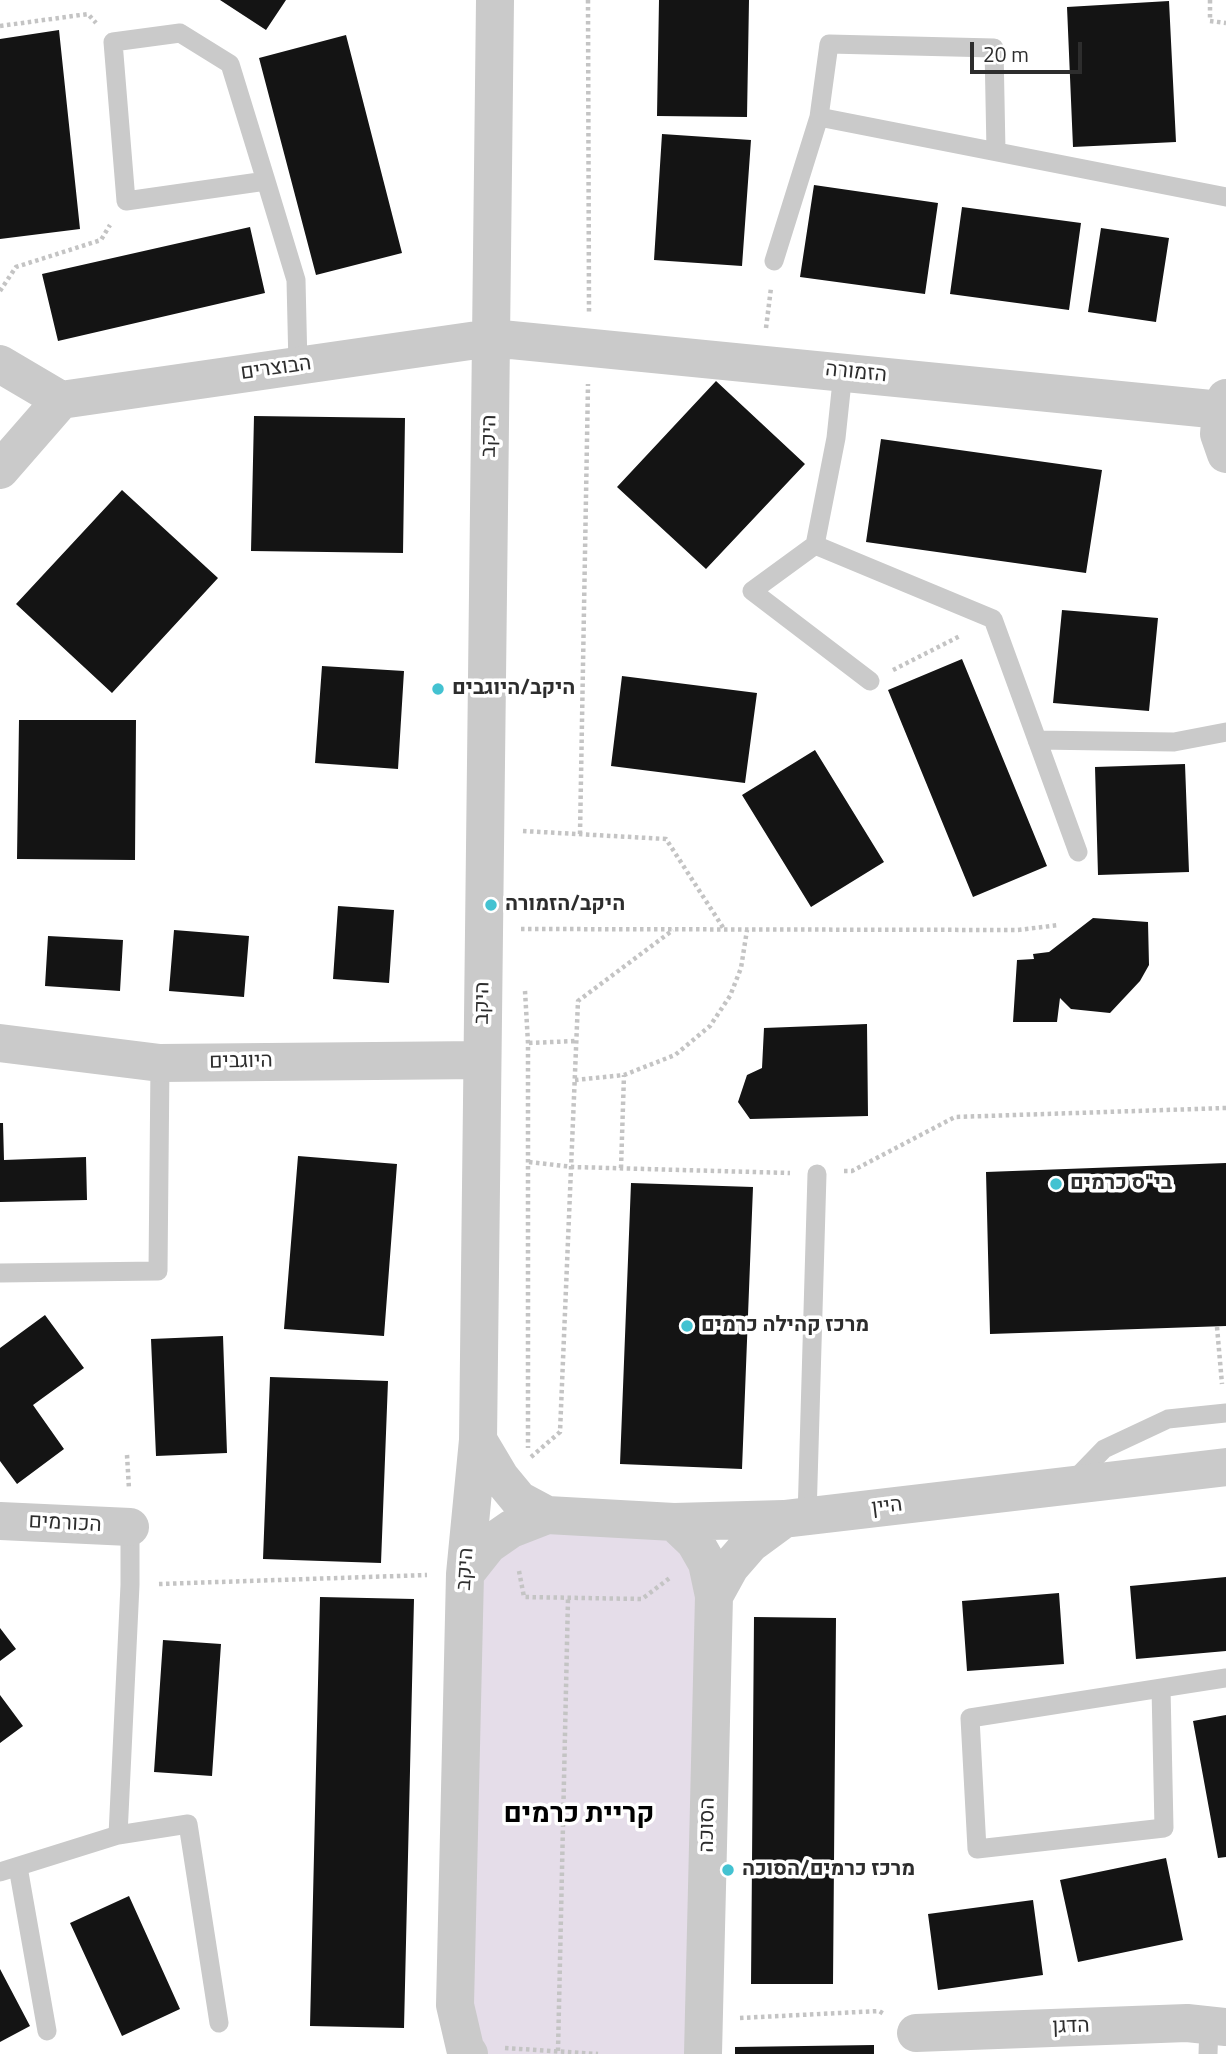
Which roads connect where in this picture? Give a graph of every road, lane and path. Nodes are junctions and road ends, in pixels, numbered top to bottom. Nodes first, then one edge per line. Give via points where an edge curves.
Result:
1 (495, 0) edge
2 (588, 0) edge
3 (1210, 0) edge
4 (1226, 23) edge
5 (0, 26) edge
6 (113, 42) junction
7 (819, 117) junction
8 (996, 151) junction
9 (266, 181) junction
10 (1226, 197) edge
11 (126, 201) junction
12 (774, 261) joint
13 (0, 291) edge
14 (491, 338) junction
15 (589, 348) junction
16 (0, 364) edge
17 (761, 364) junction
18 (298, 366) junction
19 (843, 372) junction
20 (61, 400) junction
21 (1223, 404) edge
22 (1226, 454) edge
23 (0, 470) edge
24 (815, 545) junction
25 (993, 619) junction
26 (870, 681) joint
27 (1226, 732) edge
28 (1037, 740) junction
29 (522, 831) dead end
30 (580, 834) junction
31 (1078, 852) dead end
32 (1059, 925) dead end
33 (520, 929) dead end
34 (673, 930) junction
35 (724, 930) junction
36 (747, 930) junction
37 (576, 1041) junction
38 (0, 1043) edge
39 (528, 1043) junction
40 (482, 1052) junction
41 (160, 1063) junction
42 (624, 1075) junction
43 (575, 1080) junction
44 (1226, 1108) edge
45 (529, 1162) junction
46 (573, 1167) junction
47 (621, 1168) junction
48 (817, 1174) junction
49 (0, 1273) edge
50 (1217, 1327) dead end
51 (1224, 1413) edge
52 (478, 1440) junction
53 (1226, 1467) edge
54 (1069, 1486) junction
55 (547, 1515) junction
56 (795, 1518) junction
57 (0, 1521) edge
58 (674, 1522) junction
59 (130, 1527) joint
60 (510, 1529) junction
61 (702, 1554) junction
62 (465, 1574) junction
63 (130, 1585) junction
64 (714, 1597) junction
65 (568, 1598) junction
66 (1226, 1678) edge
67 (1161, 1688) junction
68 (118, 1835) junction
69 (9, 1869) edge
70 (455, 2006) junction
71 (219, 2022) dead end
72 (47, 2031) dead end
73 (916, 2033) joint
74 (1214, 2035) edge
75 (703, 2045) edge
76 (480, 2051) edge
77 (558, 2052) junction
78 (441, 2054) edge
79 (598, 2054) edge

1 - 14 street, היקב
2 - 15 path
3 - 4 path via 1210,21
5 - 6 path via 88,15
6 - 9 lane via 180,33 230,64
6 - 11 lane
7 - 8 lane
7 - 8 lane via 829,44 994,48
7 - 12 lane
8 - 10 lane
9 - 11 lane
9 - 18 lane via 296,280
11 - 13 path via 100,240 16,267
12 - 17 path
14 - 15 street, הזמורה
14 - 18 street, הבוצרים
14 - 40 street, היקב
15 - 17 street, הזמורה
15 - 30 path
16 - 20 street
17 - 19 street, הזמורה
18 - 20 street, הבוצרים
19 - 21 street, הזמורה
19 - 24 lane via 836,438
20 - 23 street
21 - 22 street via 1219,434
24 - 25 lane
24 - 26 lane via 752,591
25 - 26 path
25 - 28 lane
27 - 28 lane via 1174,742
28 - 31 lane
29 - 30 path
30 - 35 path via 666,839
32 - 36 path via 1018,930
33 - 34 path
34 - 35 path
34 - 37 path via 578,1001
35 - 36 path
36 - 42 path via 741,968 710,1026 675,1055
37 - 39 path
37 - 43 path
38 - 41 street, היוגבים
39 - 40 path
39 - 45 path
40 - 41 street, היוגבים
40 - 52 street, היקב
41 - 49 lane via 158,1270
42 - 43 path
42 - 47 path
43 - 46 path
44 - 48 path via 955,1117 852,1171
45 - 46 path
45 - 46 path via 528,1460 560,1432
46 - 47 path
47 - 48 path
48 - 56 lane
50 - 51 path
51 - 54 lane via 1168,1419 1104,1449
52 - 55 street, היין via 519,1500
52 - 62 street, היקב
53 - 54 street, היין
54 - 56 street, היין
55 - 58 street, היין
55 - 60 street, היין
56 - 58 street, היין
56 - 64 street, הסוכה via 750,1544 730,1567
57 - 59 street, הכורמים
58 - 61 street, הסוכה
59 - 63 lane
60 - 62 street, היין via 488,1545
60 - 65 path via 524,1597
61 - 64 street, הסוכה
61 - 65 path via 642,1599
62 - 63 path
62 - 70 street, היקב
63 - 68 lane
64 - 75 street, הסוכה
65 - 77 path
66 - 67 lane
67 - 67 lane via 970,1718 977,1849 1164,1828
68 - 69 lane
68 - 71 lane via 188,1824
69 - 72 lane
70 - 76 street, היקב via 465,2048
70 - 78 street, היקב
73 - 74 street, הדגן via 1187,2023
73 - 75 path via 879,2011
76 - 77 path
77 - 79 path

